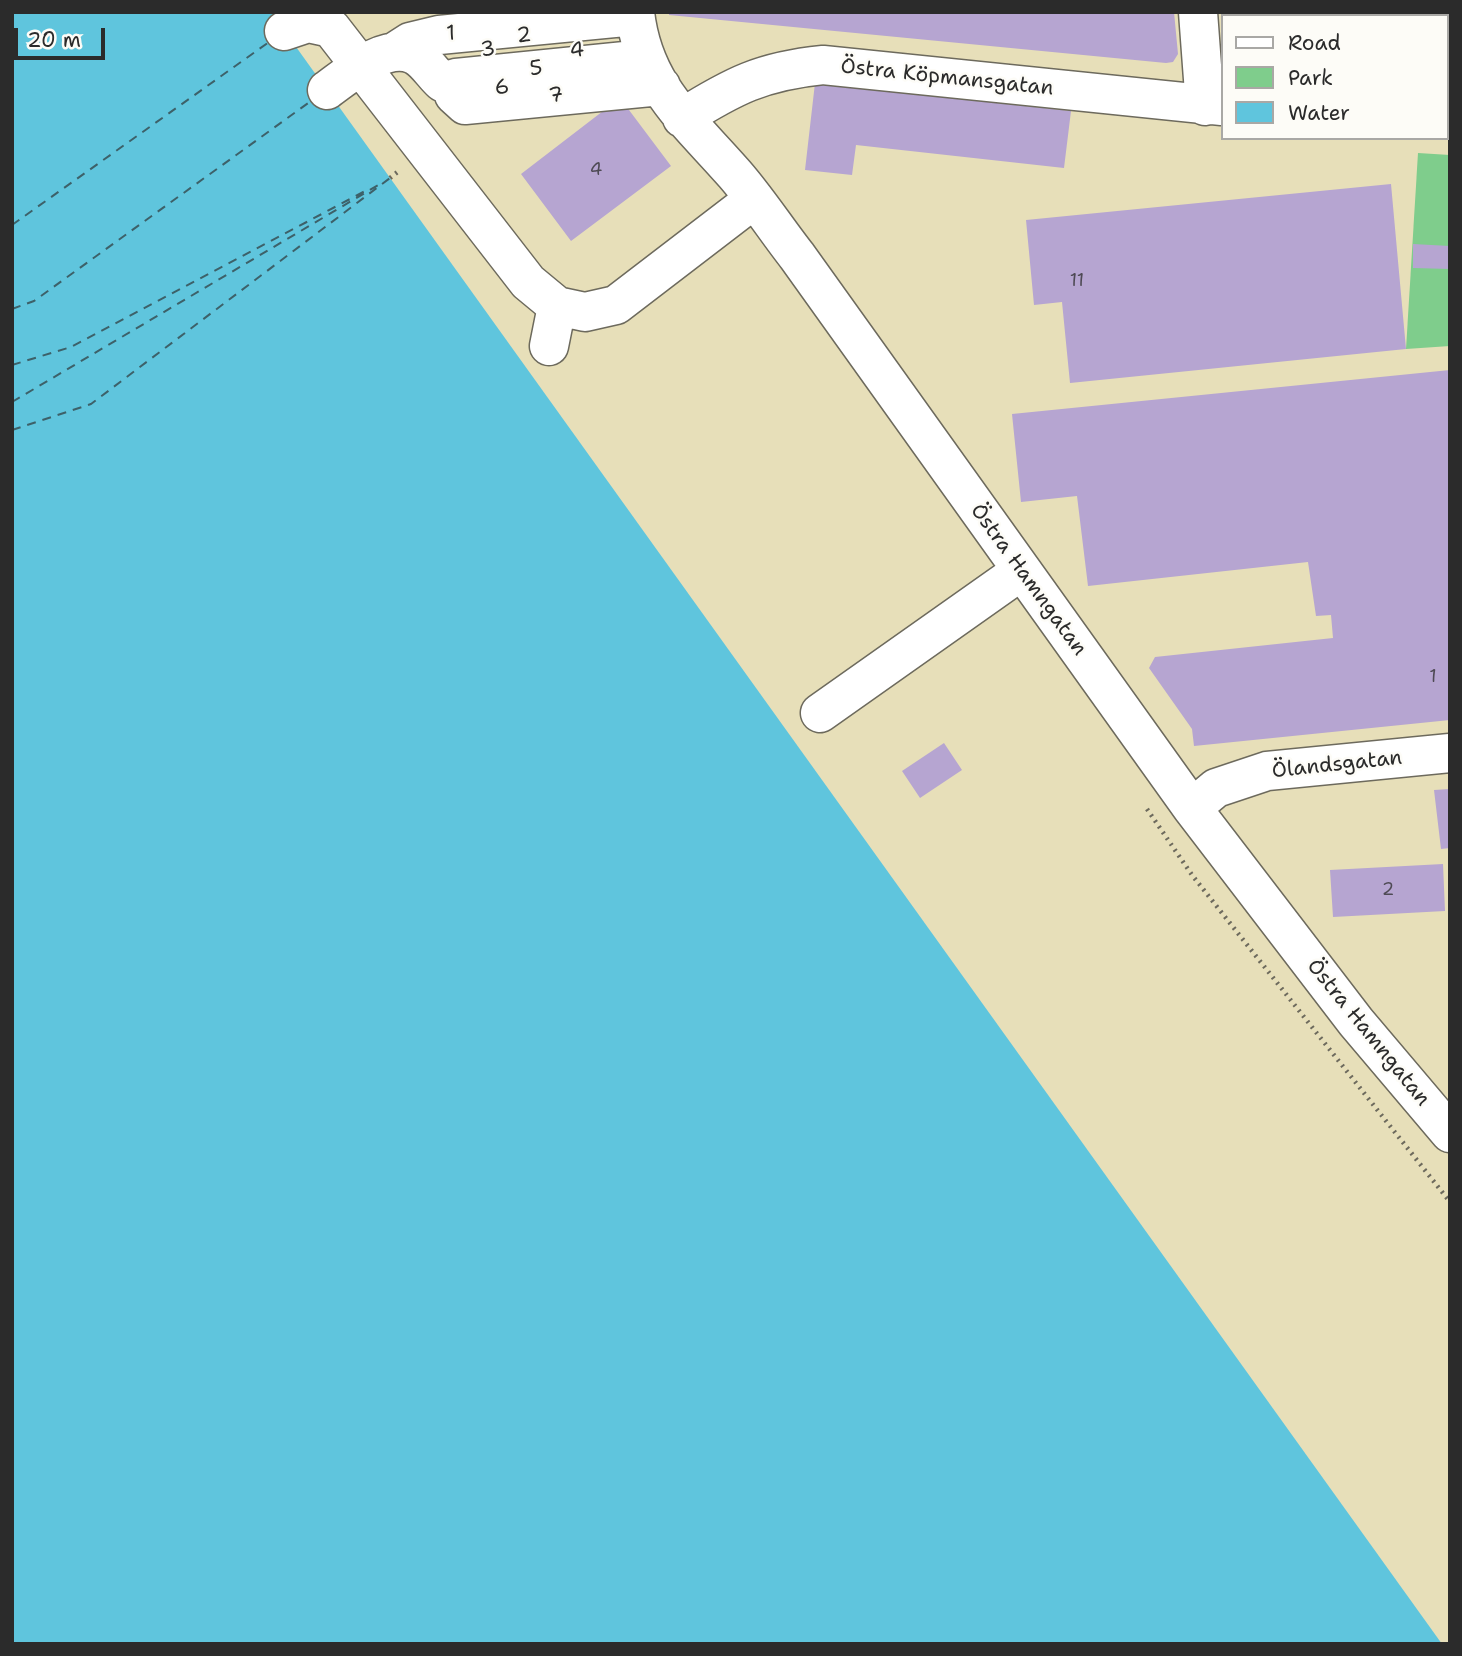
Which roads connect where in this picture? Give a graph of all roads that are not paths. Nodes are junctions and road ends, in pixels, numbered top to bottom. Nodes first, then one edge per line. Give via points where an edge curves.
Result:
1 (1198, 12) edge
2 (284, 31) dead end
3 (643, 44) edge
4 (360, 66) junction
5 (427, 70) junction
6 (327, 90) dead end
7 (1214, 106) edge
8 (682, 118) junction
9 (753, 200) junction
10 (557, 306) junction
11 (549, 346) dead end
12 (1021, 571) junction
13 (820, 713) dead end
14 (1450, 753) edge
15 (1192, 808) junction
16 (1450, 1133) edge

1 - 7 street
2 - 4 street via 308,23 331,28
3 - 5 street, 3 via 445,54
3 - 5 street, 7 via 466,105
3 - 8 street, Östra Hamngatan
4 - 5 street, 3 via 371,59
4 - 6 street, 3
4 - 10 street via 528,282
7 - 8 street, Östra Köpmansgatan via 823,65 755,78 725,90
8 - 9 street, Östra Hamngatan
9 - 10 street via 616,305 585,312
9 - 12 street, Östra Hamngatan
10 - 11 street
12 - 13 street
12 - 15 street, Östra Hamngatan
14 - 15 street, Ölandsgatan via 1267,771 1216,788
15 - 16 street, Östra Hamngatan via 1356,1022

